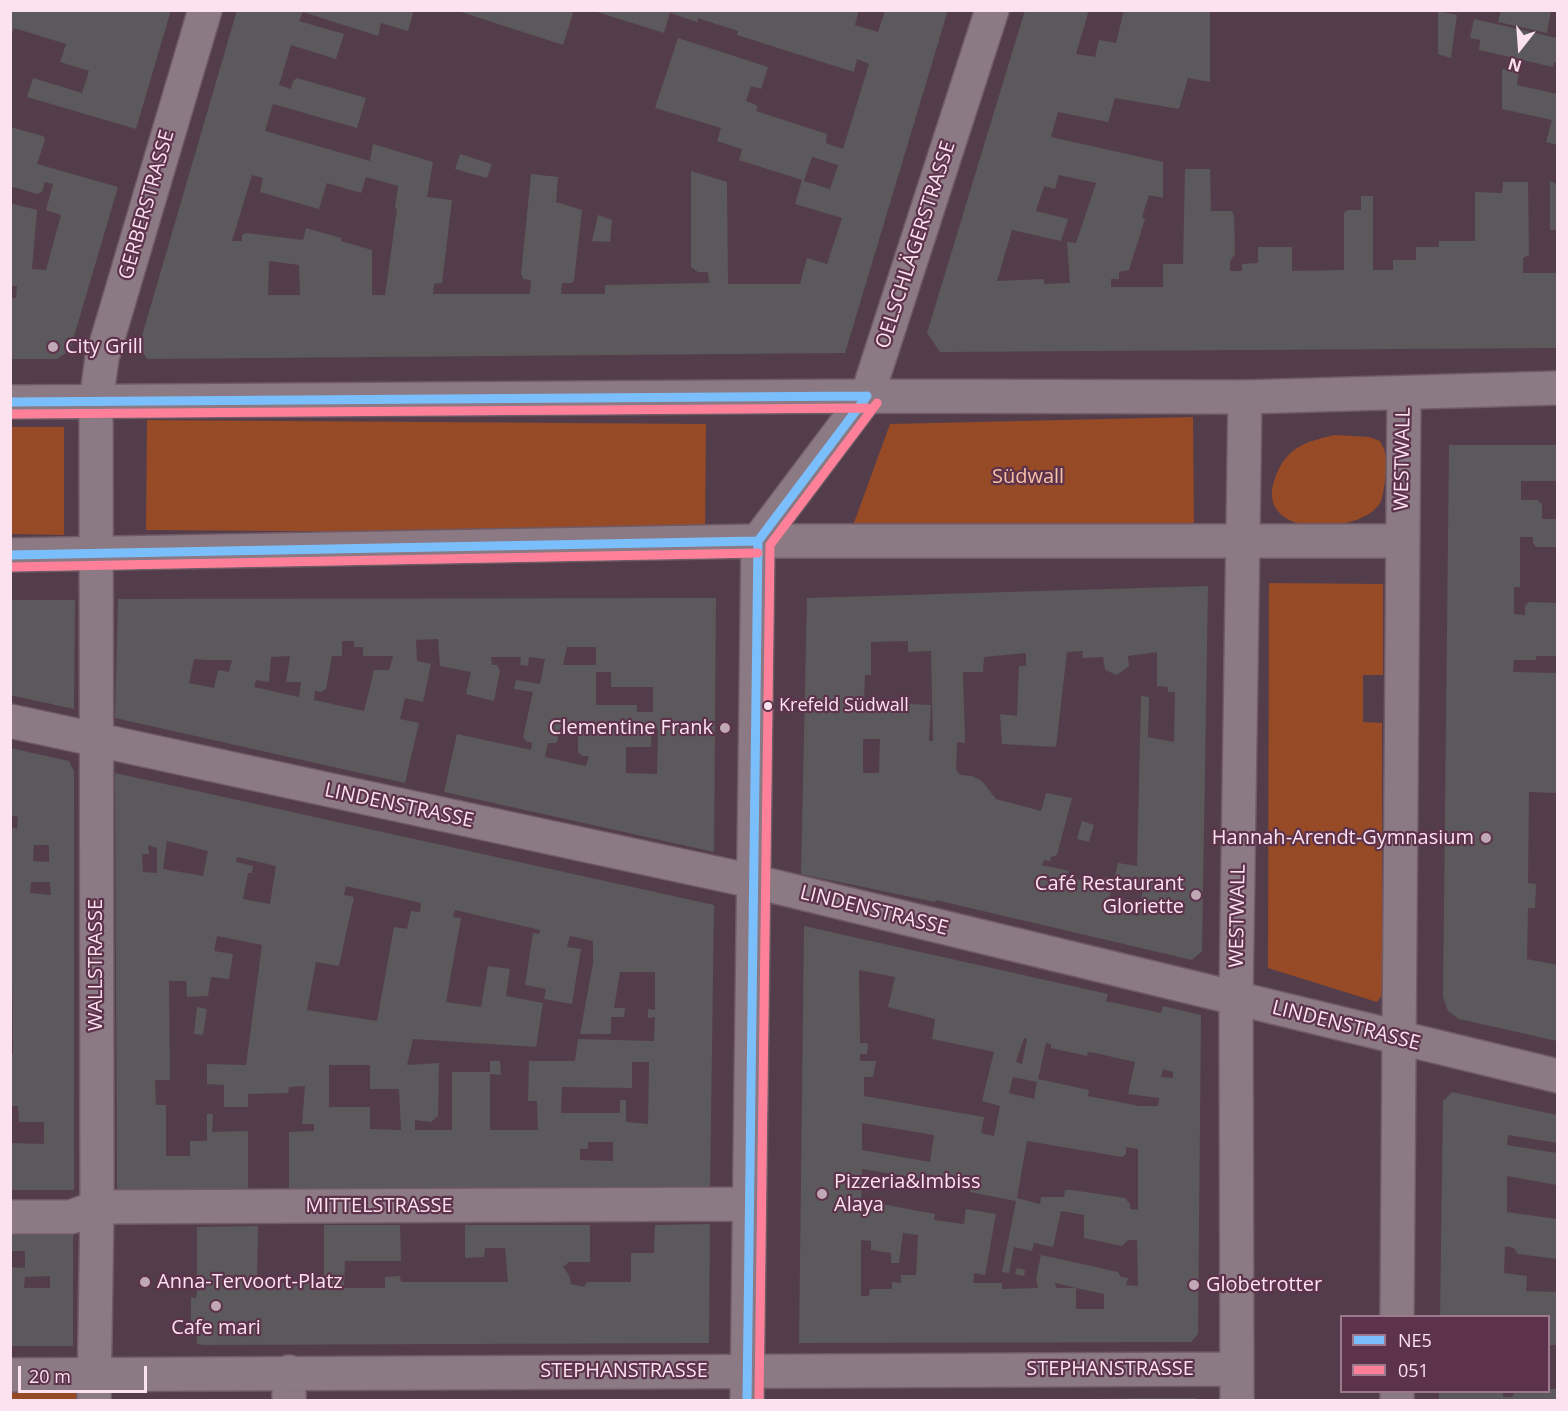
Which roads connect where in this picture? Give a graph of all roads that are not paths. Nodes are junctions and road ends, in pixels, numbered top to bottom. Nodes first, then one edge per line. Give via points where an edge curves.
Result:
1 (205, 10) edge
2 (992, 10) edge
3 (1557, 388) edge
4 (1404, 393) junction
5 (867, 396) junction
6 (1245, 396) junction
7 (10, 402) edge
8 (96, 402) junction
9 (758, 541) junction
10 (1243, 541) junction
11 (1402, 541) junction
12 (10, 555) edge
13 (97, 556) junction
14 (10, 721) edge
15 (95, 742) junction
16 (752, 881) junction
17 (1236, 999) junction
18 (1400, 1040) junction
19 (1557, 1076) edge
20 (749, 1204) junction
21 (84, 1212) junction
22 (10, 1217) edge
23 (1397, 1315) edge
24 (10, 1375) edge
25 (747, 1385) edge
26 (1237, 1385) edge
27 (289, 1386) edge
28 (94, 1388) edge

1 - 8 street, GERBERSTRASSE via 102,358
2 - 5 street, OELSCHLÄGERSTRASSE
3 - 4 street
4 - 6 street
4 - 11 street, WESTWALL
5 - 6 street
5 - 8 street
5 - 9 street, OELSCHLÄGERSTRASSE
6 - 10 street, WESTWALL
7 - 8 street
8 - 13 street, GERBERSTRASSE
9 - 10 street
9 - 13 street
9 - 16 street
10 - 11 street
10 - 17 street, WESTWALL
11 - 18 street, WESTWALL
12 - 13 street
13 - 15 street, WALLSTRASSE
14 - 15 street, LINDENSTRASSE
15 - 16 street, LINDENSTRASSE
15 - 21 street, WALLSTRASSE
16 - 17 street, LINDENSTRASSE
16 - 20 street
17 - 18 street, LINDENSTRASSE
17 - 26 street, WESTWALL
18 - 19 street, LINDENSTRASSE
18 - 23 street, WESTWALL
20 - 21 street, MITTELSTRASSE
20 - 25 street
21 - 22 street, MITTELSTRASSE
21 - 28 street, WALLSTRASSE
24 - 28 street, STEPHANSTRASSE
25 - 26 street, STEPHANSTRASSE
25 - 27 street, STEPHANSTRASSE
27 - 28 street, STEPHANSTRASSE

